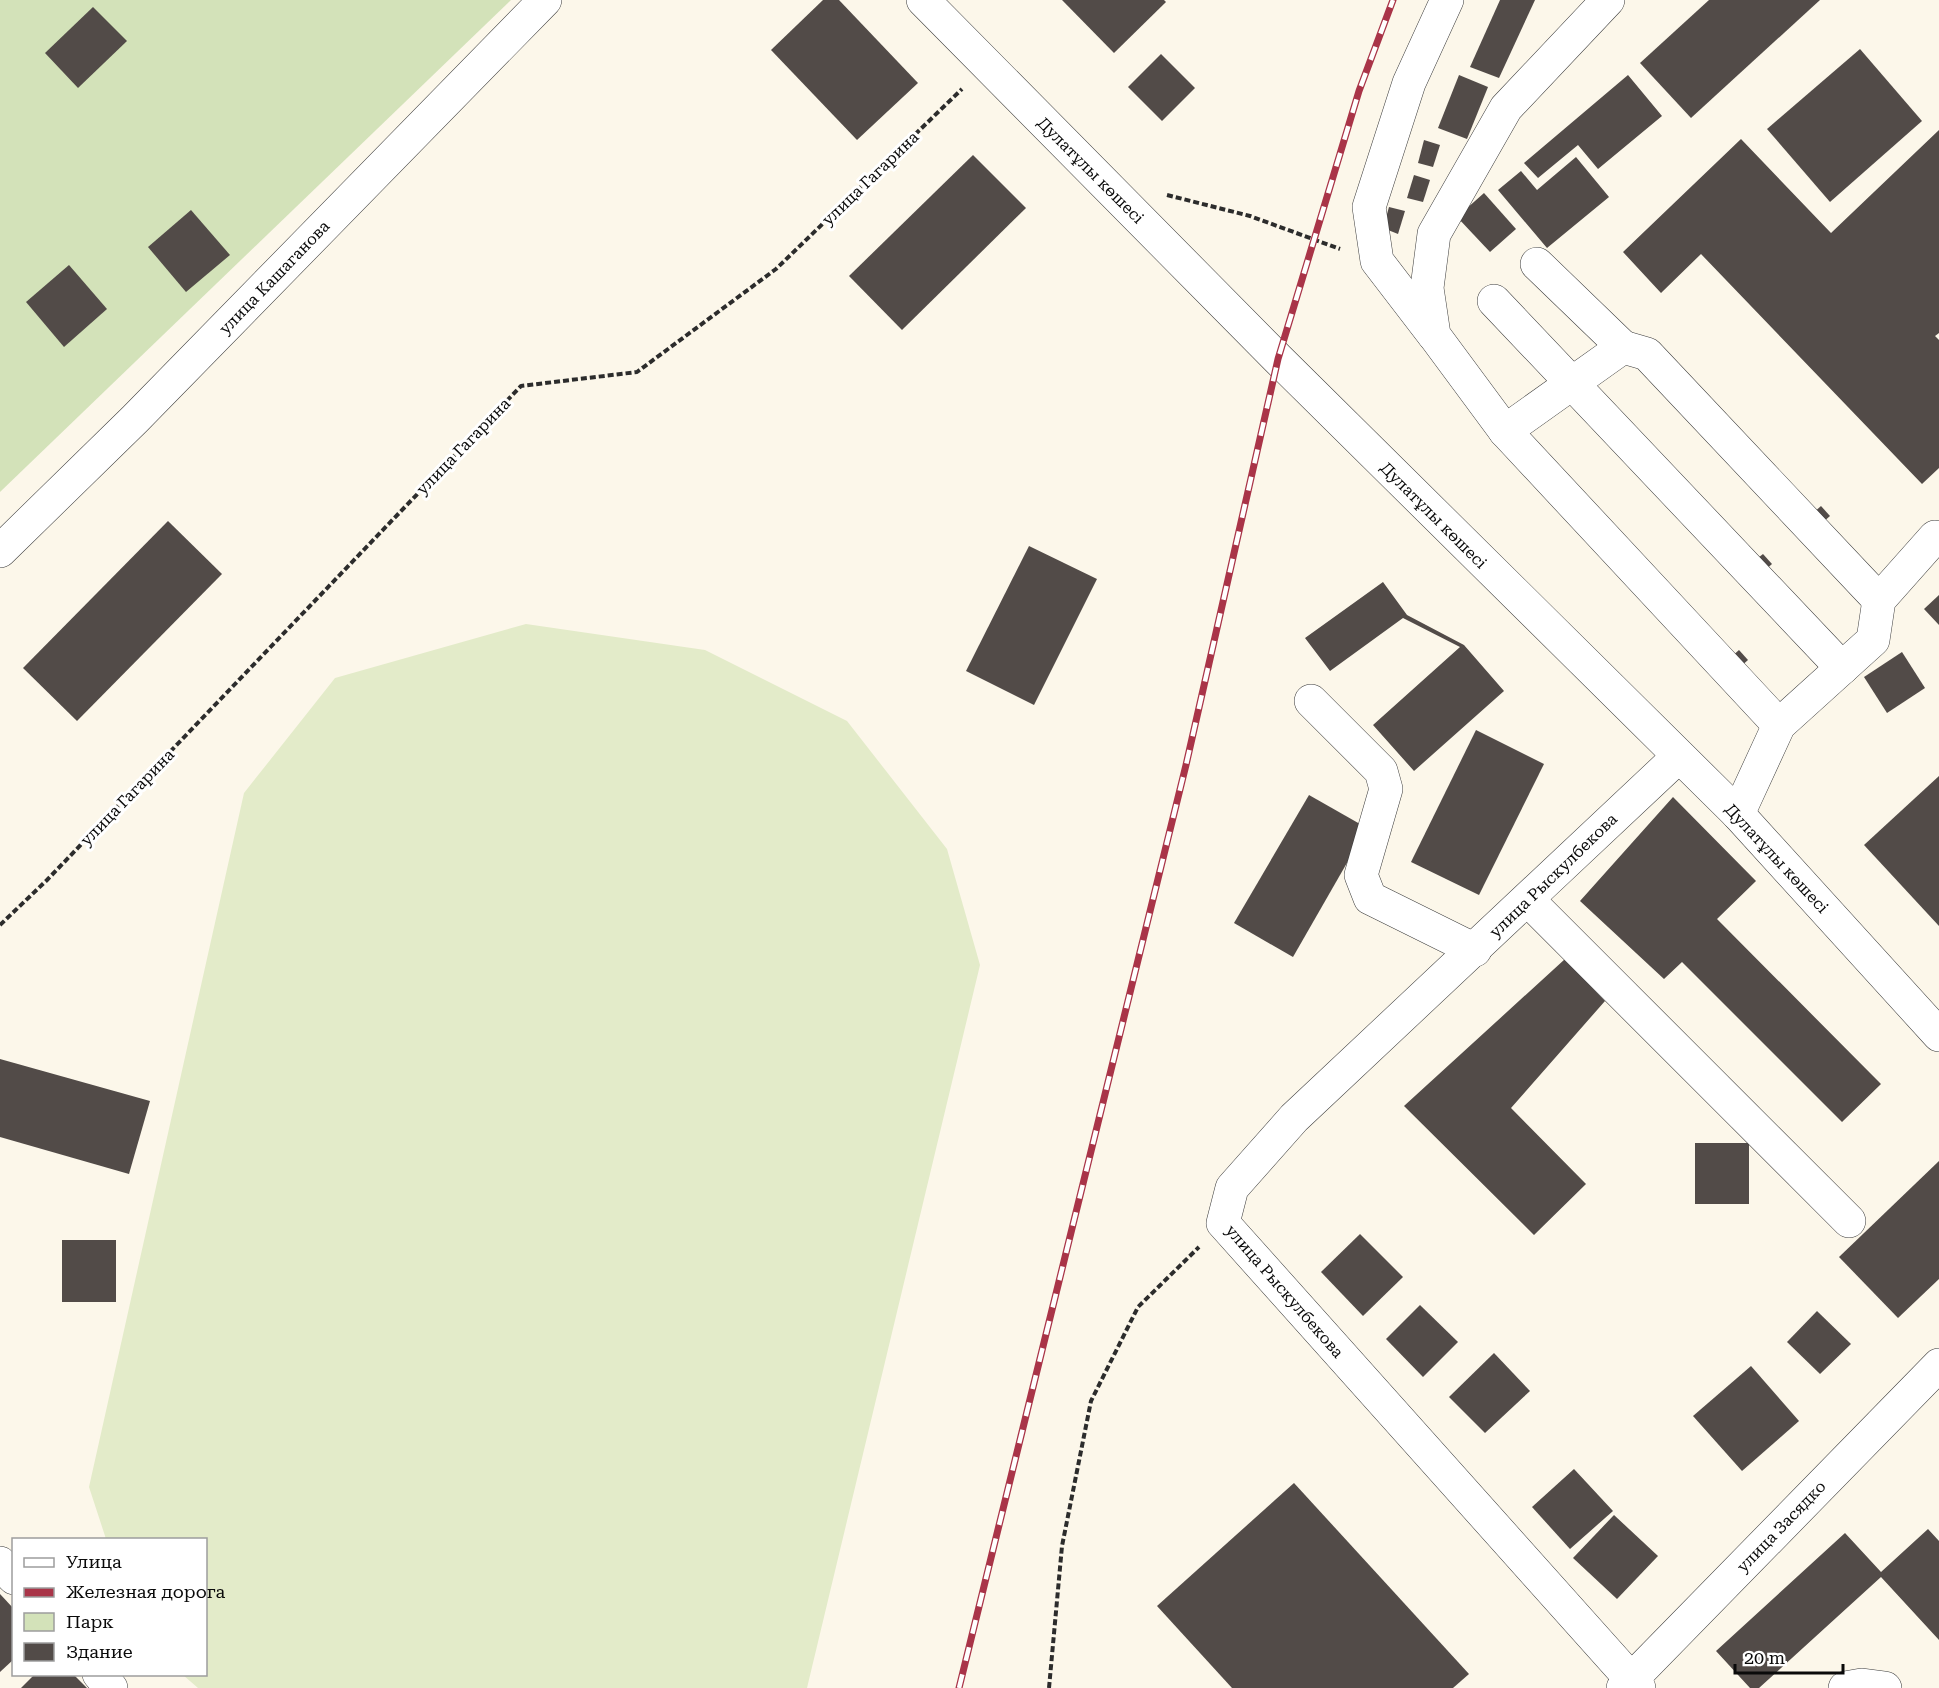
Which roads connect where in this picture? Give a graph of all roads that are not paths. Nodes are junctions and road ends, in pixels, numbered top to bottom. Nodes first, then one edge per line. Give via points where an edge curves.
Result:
1 (545, 0) edge
2 (923, 0) edge
3 (1447, 0) edge
4 (1608, 0) edge
5 (1537, 264) dead end
6 (1494, 301) dead end
7 (1434, 335) junction
8 (1623, 347) junction
9 (1573, 383) junction
10 (1505, 431) junction
11 (1935, 537) dead end
12 (0, 551) edge
13 (1879, 600) junction
14 (1842, 668) junction
15 (1311, 701) dead end
16 (1779, 726) junction
17 (1678, 757) junction
18 (1738, 814) junction
19 (1528, 900) junction
20 (1475, 950) junction
21 (1939, 1035) edge
22 (1849, 1221) dead end
23 (1939, 1365) edge
24 (0, 1563) edge
25 (12, 1576) edge
26 (101, 1676) edge
27 (1631, 1685) edge
28 (111, 1688) edge
29 (1845, 1688) edge
30 (1885, 1688) edge

1 - 12 street, улица Кашаганова via 135,419
2 - 17 street, Дулатұлы көшесі
3 - 7 street via 1409,83 1369,207 1377,261
4 - 7 street via 1506,108 1434,234 1427,288
5 - 8 street
6 - 9 street
7 - 10 street
8 - 9 street
8 - 13 street via 1647,354
9 - 10 street
9 - 14 street
10 - 16 street
11 - 13 street
13 - 14 street via 1873,640
14 - 16 street
15 - 20 street via 1381,771 1386,789 1361,875 1370,898
16 - 18 street
17 - 18 street, Дулатұлы көшесі
17 - 19 street, улица Рыскулбекова
18 - 21 street, Дулатұлы көшесі
19 - 20 street, улица Рыскулбекова
19 - 22 street
20 - 27 street, улица Рыскулбекова via 1294,1118 1232,1188 1224,1223
23 - 27 street, улица Засядко
24 - 25 street
26 - 28 street
29 - 30 street

